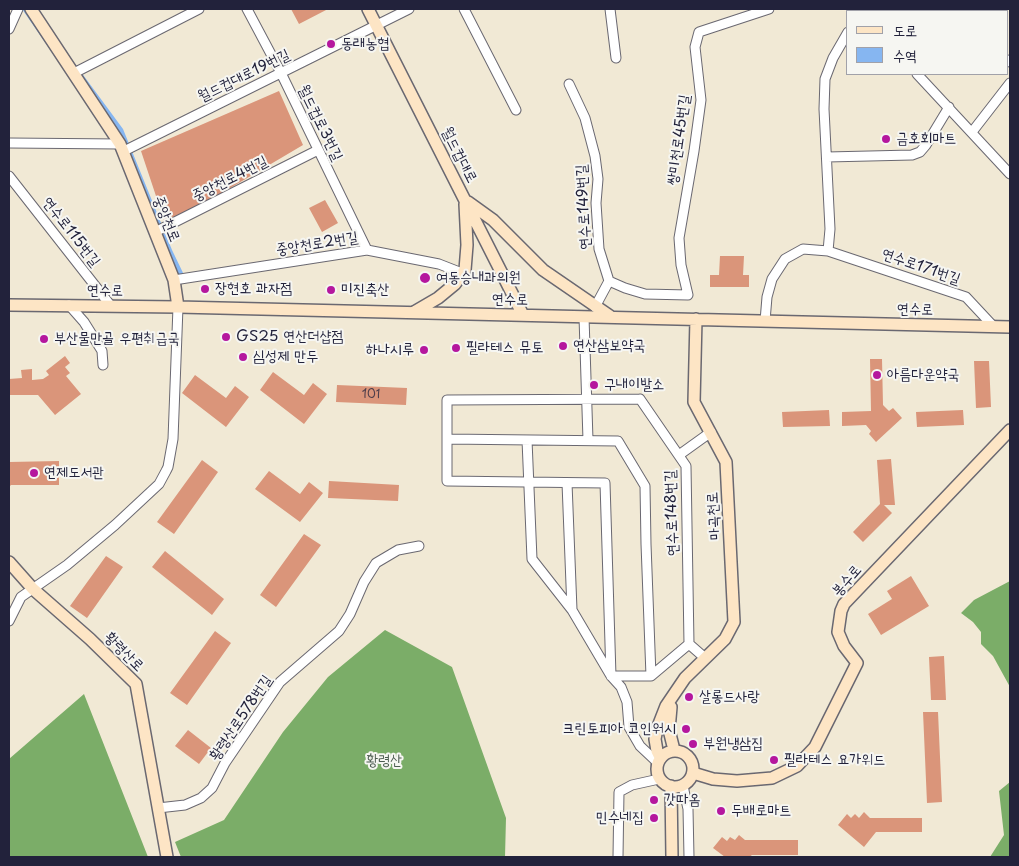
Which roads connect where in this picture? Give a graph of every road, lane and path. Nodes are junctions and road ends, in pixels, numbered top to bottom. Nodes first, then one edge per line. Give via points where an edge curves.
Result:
1 (18, 9) edge
2 (31, 9) edge
3 (199, 9) edge
4 (247, 9) edge
5 (368, 9) edge
6 (409, 9) edge
7 (464, 9) edge
8 (610, 9) edge
9 (769, 9) edge
10 (377, 25) junction
11 (9, 29) edge
12 (846, 35) edge
13 (616, 58) dead end
14 (74, 73) junction
15 (281, 73) junction
16 (918, 75) edge
17 (568, 84) dead end
18 (1010, 84) edge
19 (949, 107) junction
20 (516, 110) dead end
21 (972, 132) junction
22 (9, 143) edge
23 (122, 147) junction
24 (318, 150) junction
25 (826, 158) junction
26 (1010, 174) edge
27 (9, 176) edge
28 (465, 200) junction
29 (155, 232) junction
30 (367, 250) junction
31 (828, 251) junction
32 (462, 273) junction
33 (174, 280) junction
34 (609, 280) junction
35 (9, 305) edge
36 (69, 305) junction
37 (111, 306) junction
38 (178, 307) junction
39 (595, 307) junction
40 (414, 312) junction
41 (523, 315) junction
42 (584, 317) junction
43 (612, 317) junction
44 (696, 320) junction
45 (765, 321) junction
46 (994, 326) junction
47 (1010, 327) edge
48 (103, 365) dead end
49 (587, 399) junction
50 (1010, 430) edge
51 (710, 432) junction
52 (447, 439) junction
53 (527, 440) junction
54 (588, 440) junction
55 (679, 455) junction
56 (529, 482) junction
57 (567, 482) junction
58 (419, 546) dead end
59 (9, 562) edge
60 (32, 588) junction
61 (572, 610) junction
62 (9, 621) edge
63 (689, 644) junction
64 (705, 658) junction
65 (612, 676) junction
66 (651, 676) junction
67 (672, 696) junction
68 (674, 750) junction
69 (659, 760) junction
70 (693, 773) junction
71 (659, 779) junction
72 (677, 786) junction
73 (158, 808) junction
74 (167, 857) edge
75 (618, 857) edge
76 (672, 857) edge
77 (689, 857) edge

1 - 11 street
2 - 14 street, 중앙천로
3 - 14 street
4 - 15 street, 월드컵로3번길
5 - 10 street, 월드컵대로
6 - 10 street, 월드컵대로19번길
7 - 20 street
8 - 13 street
9 - 34 street, 쌍미천로45번길 via 699,32 696,47 700,100 679,238 688,295 645,294
10 - 15 street, 월드컵대로19번길
10 - 28 street, 월드컵대로
12 - 25 street via 825,80
14 - 23 street, 중앙천로
15 - 23 street, 월드컵대로19번길
15 - 24 street, 월드컵로3번길
16 - 19 street
17 - 34 street, 연수로149번길 via 585,118 595,156 599,249
18 - 21 street
19 - 21 street
19 - 25 street via 920,152
21 - 26 street
22 - 23 street
23 - 29 street, 중앙천로
24 - 29 street, 중앙천로4번길
24 - 30 street, 월드컵로3번길
25 - 31 street
27 - 37 street, 연수로115번길
28 - 32 street via 467,252
28 - 39 street via 493,220 543,270
28 - 41 street, 월드컵대로
29 - 33 street, 중앙천로
30 - 32 street, 중앙천로2번길 via 438,264
30 - 33 street, 중앙천로2번길
31 - 45 street, 연수로171번길 via 803,249 785,259 772,279
31 - 46 street, 연수로171번길 via 966,297
32 - 40 street via 455,284 438,298
33 - 38 street, 중앙천로
34 - 39 street
35 - 36 street, 연수로
36 - 37 street, 연수로
36 - 48 street via 100,346
37 - 38 street, 연수로
38 - 40 street, 연수로
38 - 60 street via 173,439 168,467 159,484 140,503 67,565
39 - 43 street
40 - 41 street, 연수로
41 - 42 street, 연수로
42 - 43 street, 연수로
42 - 49 street
43 - 44 street, 연수로
44 - 45 street, 연수로
44 - 51 street, 마곡천로 via 694,402
45 - 46 street, 연수로
46 - 47 street, 연수로
49 - 52 street, 연수로148번길 via 446,400
49 - 54 street
49 - 55 street, 연수로148번길 via 640,399
50 - 70 street, 봉수로 via 844,604 838,632 857,664 816,747 797,766 772,778 737,781
51 - 55 street
51 - 64 street, 마곡천로 via 726,462 734,622 725,640
52 - 53 street, 연수로148번길
52 - 56 street, 연수로148번길 via 447,482
53 - 54 street, 연수로148번길
53 - 56 street, 연수로148번길
54 - 66 street, 연수로148번길 via 618,440 645,486
55 - 63 street, 연수로148번길 via 686,466
56 - 57 street, 연수로148번길
56 - 61 street, 연수로148번길 via 532,559
57 - 61 street, 연수로148번길
57 - 65 street, 연수로148번길 via 605,483
58 - 73 street, 황령산로578번길 via 398,550 376,563 339,632 280,682 225,763 212,788 185,805
59 - 60 street, 황령산로
60 - 62 street via 21,597
60 - 73 street, 황령산로 via 136,684
61 - 65 street, 연수로148번길
63 - 64 street
63 - 66 street
64 - 67 street, 마곡천로
65 - 66 street
65 - 69 street, 연수로148번길 via 627,702 632,732 640,746
67 - 68 street via 669,730
67 - 69 street, 마곡천로 via 657,729 655,739
68 - 69 street via 666,752
68 - 70 street via 689,757
69 - 71 street, 마곡천로 via 656,771
70 - 72 street via 689,781
71 - 72 street via 666,785
71 - 75 street via 632,785 619,792
72 - 76 street
72 - 77 street via 688,809
73 - 74 street, 황령산로

